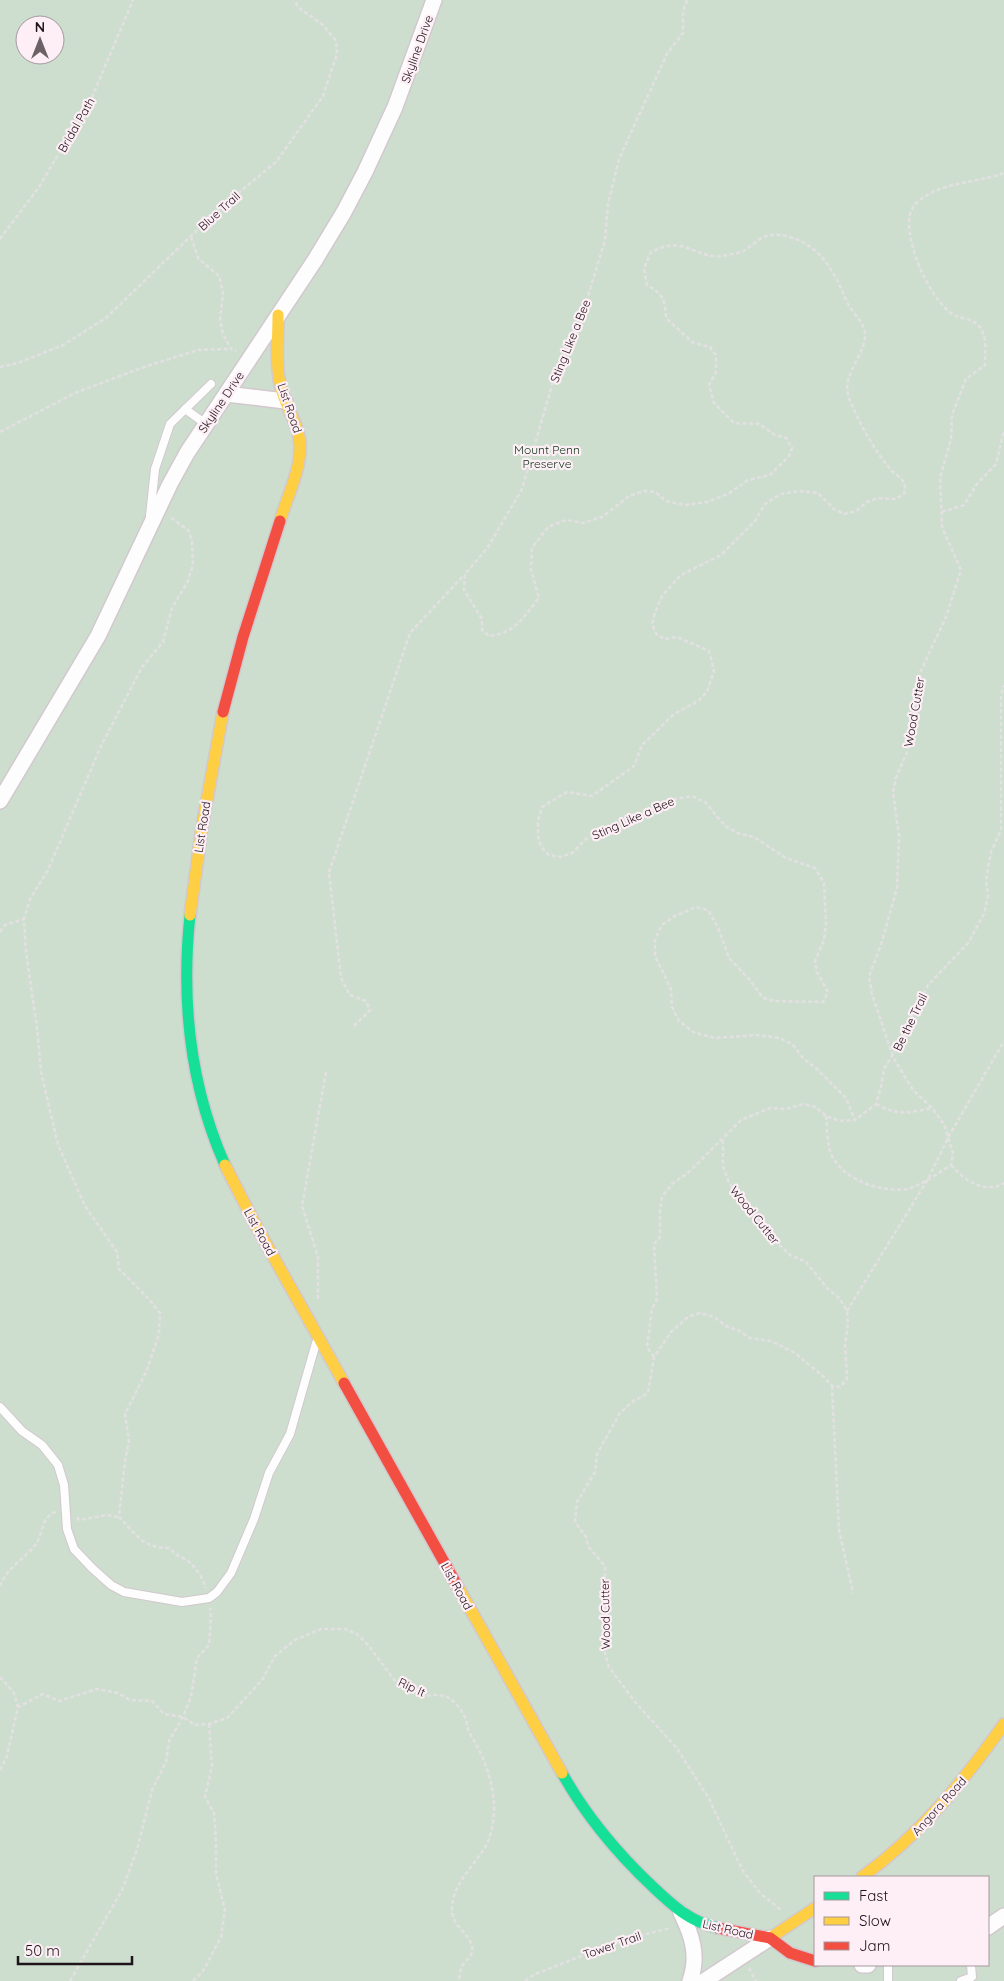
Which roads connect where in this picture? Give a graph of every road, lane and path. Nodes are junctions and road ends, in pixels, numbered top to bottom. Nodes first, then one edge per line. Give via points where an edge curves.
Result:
1 (133, 0) edge
2 (294, 0) edge
3 (434, 0) edge
4 (687, 0) edge
5 (1004, 173) edge
6 (191, 237) junction
7 (0, 239) edge
8 (278, 315) junction
9 (230, 349) junction
10 (249, 361) junction
11 (0, 367) edge
12 (211, 384) dead end
13 (226, 394) junction
14 (285, 401) junction
15 (186, 409) junction
16 (206, 424) junction
17 (1004, 430) edge
18 (0, 432) edge
19 (158, 510) junction
20 (942, 512) junction
21 (148, 530) junction
22 (465, 574) junction
23 (1004, 685) edge
24 (0, 801) edge
25 (24, 919) junction
26 (0, 932) edge
27 (354, 1026) dead end
28 (1004, 1041) edge
29 (893, 1057) junction
30 (326, 1072) dead end
31 (876, 1104) junction
32 (932, 1108) junction
33 (826, 1116) junction
34 (855, 1120) junction
35 (949, 1136) junction
36 (723, 1140) junction
37 (952, 1165) junction
38 (928, 1179) junction
39 (1004, 1183) edge
40 (318, 1307) dead end
41 (847, 1312) junction
42 (317, 1336) junction
43 (654, 1357) junction
44 (832, 1386) junction
45 (0, 1407) edge
46 (0, 1416) edge
47 (10, 1420) junction
48 (65, 1510) junction
49 (119, 1517) junction
50 (0, 1586) edge
51 (853, 1593) dead end
52 (209, 1598) junction
53 (0, 1677) edge
54 (18, 1707) junction
55 (183, 1717) junction
56 (209, 1724) junction
57 (1004, 1724) edge
58 (0, 1770) edge
59 (863, 1876) edge
60 (814, 1909) edge
61 (681, 1913) junction
62 (1004, 1916) edge
63 (688, 1926) junction
64 (787, 1926) junction
65 (989, 1926) edge
66 (770, 1938) junction
67 (814, 1961) edge
68 (888, 1966) edge
69 (971, 1966) edge
70 (70, 1981) edge
71 (193, 1981) edge
72 (459, 1981) edge
73 (525, 1981) edge
74 (690, 1981) edge
75 (704, 1981) edge
76 (888, 1981) edge
77 (961, 1981) edge

1 - 7 path, Bridal Path via 92,97 39,187
2 - 6 path, Blue Trail via 336,41 337,54 323,96 276,162
3 - 8 street, Skyline Drive via 398,98 365,172 315,260
4 - 22 path, Sting Like a Bee via 683,12 684,33 667,54 619,159 608,204 605,240 582,316 555,375 522,489 488,547
5 - 20 path, Wood Cutter via 944,187 924,196 913,206 909,221 911,241 922,274 934,295 954,315 979,326 986,343 985,365 966,379 952,415 951,438 940,478
6 - 9 path via 198,258 219,276 223,292 220,320
6 - 11 path, Blue Trail via 106,318 63,345
8 - 10 street, Skyline Drive
8 - 14 street, List Road via 277,351 280,386
9 - 10 path
9 - 18 path via 198,350 141,368 75,393
10 - 13 street, Skyline Drive
12 - 15 lane
13 - 14 street
13 - 16 street, Skyline Drive
14 - 42 street, List Road via 301,441 299,458 230,683 220,726 194,880 185,982 191,1051 213,1137 228,1173
15 - 16 lane
15 - 21 lane via 170,424 155,469
16 - 19 street, Skyline Drive
17 - 20 path via 996,464 976,485 964,506
19 - 21 street, Skyline Drive
19 - 25 path via 188,530 192,540 193,564 188,581 172,608 163,642 142,667 101,746 48,870 30,899
20 - 29 path, Wood Cutter via 942,527 961,570 946,618 920,673 918,705 908,750 894,785 899,836 897,888 870,976 872,994
21 - 24 street, Skyline Drive via 98,636
22 - 27 path via 410,633 329,872 341,978 350,995 366,1001 370,1010
22 - 34 path, Sting Like a Bee via 464,590 482,620 482,630 489,636 502,634 514,628 539,598 531,570 532,548 548,527 566,520 583,523 602,517 629,496 644,491 655,492 666,501 685,505 707,502 728,494 748,480 770,475 789,456 792,448 786,438 774,435 759,424 734,423 714,403 709,385 716,372 716,355 710,347 692,342 666,318 666,305 659,292 647,285 644,269 651,252 662,246 678,244 719,257 743,252 763,238 781,234 818,250 859,319 865,336 847,385 848,398 876,451 892,472 902,478 904,494 895,499 878,498 844,514 818,493 799,491 781,494 764,504 755,521 721,555 681,575 662,596 652,624 657,635 665,639 677,637 709,651 714,671 707,692 674,714 642,744 634,766 607,786 592,796 567,792 542,807 538,836 541,848 548,855 561,857 572,853 586,839 676,799 692,796 706,803 725,826 754,837 786,858 815,868 824,883 824,940 815,961 828,992 823,1002 774,1002 763,998 730,958 708,910 696,907 662,926 655,939 655,956 671,989 672,1007 679,1021 693,1032 715,1038 756,1035 779,1038 792,1044 846,1098
23 - 29 path, Be the Trail via 1001,696 1001,830 991,852 984,914 968,943 928,985
25 - 26 path via 5,926
25 - 49 path via 42,1072 58,1145 85,1206 117,1252 119,1269 160,1314 159,1334 147,1370 125,1414 129,1441
28 - 35 path
29 - 31 path, Be the Trail via 884,1069
29 - 32 path, Wood Cutter via 913,1090
30 - 40 path via 302,1206 318,1257
31 - 32 path via 888,1111 902,1113
31 - 34 path
32 - 35 path, Wood Cutter
33 - 34 path via 840,1121
33 - 36 path via 816,1107 803,1104 786,1109 770,1108 741,1120
33 - 38 path via 830,1151 842,1170 850,1175 865,1184 886,1188 908,1189
35 - 37 path, Wood Cutter
35 - 38 path
36 - 41 path, Wood Cutter via 723,1166 729,1183 772,1238 790,1255 806,1262 839,1298
36 - 43 path via 690,1172 672,1184 662,1197 660,1237 654,1244 657,1299 652,1309 648,1347
37 - 38 path
37 - 39 path via 964,1178 982,1187 995,1188
38 - 41 path
41 - 44 path via 847,1379 840,1387
42 - 52 lane via 290,1434 269,1473 231,1574
42 - 61 street, List Road via 573,1793 624,1860
43 - 44 path, Wood Cutter via 671,1332 688,1317 700,1314 714,1317 750,1338 771,1341 795,1353
43 - 64 path, Wood Cutter via 648,1392 620,1413 597,1454 595,1472 577,1502 576,1522 588,1546 604,1566 605,1653 609,1667 635,1702 676,1747 708,1797 743,1871 760,1893 781,1910
44 - 51 path via 839,1530
45 - 47 lane
46 - 47 lane
47 - 48 lane via 42,1445 58,1465 64,1485
48 - 49 path via 73,1511 79,1520 107,1515
48 - 50 path via 52,1513 41,1527 37,1542 22,1561 3,1576
48 - 52 lane via 74,1549 111,1585 124,1592 182,1602
49 - 52 path via 142,1541 155,1548 170,1548 176,1556 186,1560 202,1576
52 - 55 path via 209,1645 197,1658 191,1697
53 - 54 path via 14,1693
54 - 55 path via 43,1694 59,1701 98,1690 118,1693 130,1700 152,1700 164,1714
54 - 58 path via 7,1756
55 - 56 path via 196,1725
55 - 70 path via 168,1741 166,1762 152,1790 122,1890
56 - 71 path via 212,1766 205,1797 214,1813 216,1874 226,1910 221,1937 203,1971
56 - 72 path, Rip It via 227,1718 262,1680 275,1656 295,1640 321,1629 345,1629 357,1634 396,1682 426,1696 439,1694 453,1700 476,1739 492,1778 494,1798 489,1839 455,1891 454,1921 472,1946
57 - 59 street, Angora Road via 936,1812 891,1856
60 - 64 street
61 - 63 street
61 - 66 street, List Road via 704,1925
62 - 65 street
63 - 73 path, Tower Trail via 626,1939
63 - 74 street via 694,1960
64 - 66 street
66 - 67 street, List Road via 790,1953
66 - 75 street
68 - 76 lane
69 - 77 lane via 972,1977

